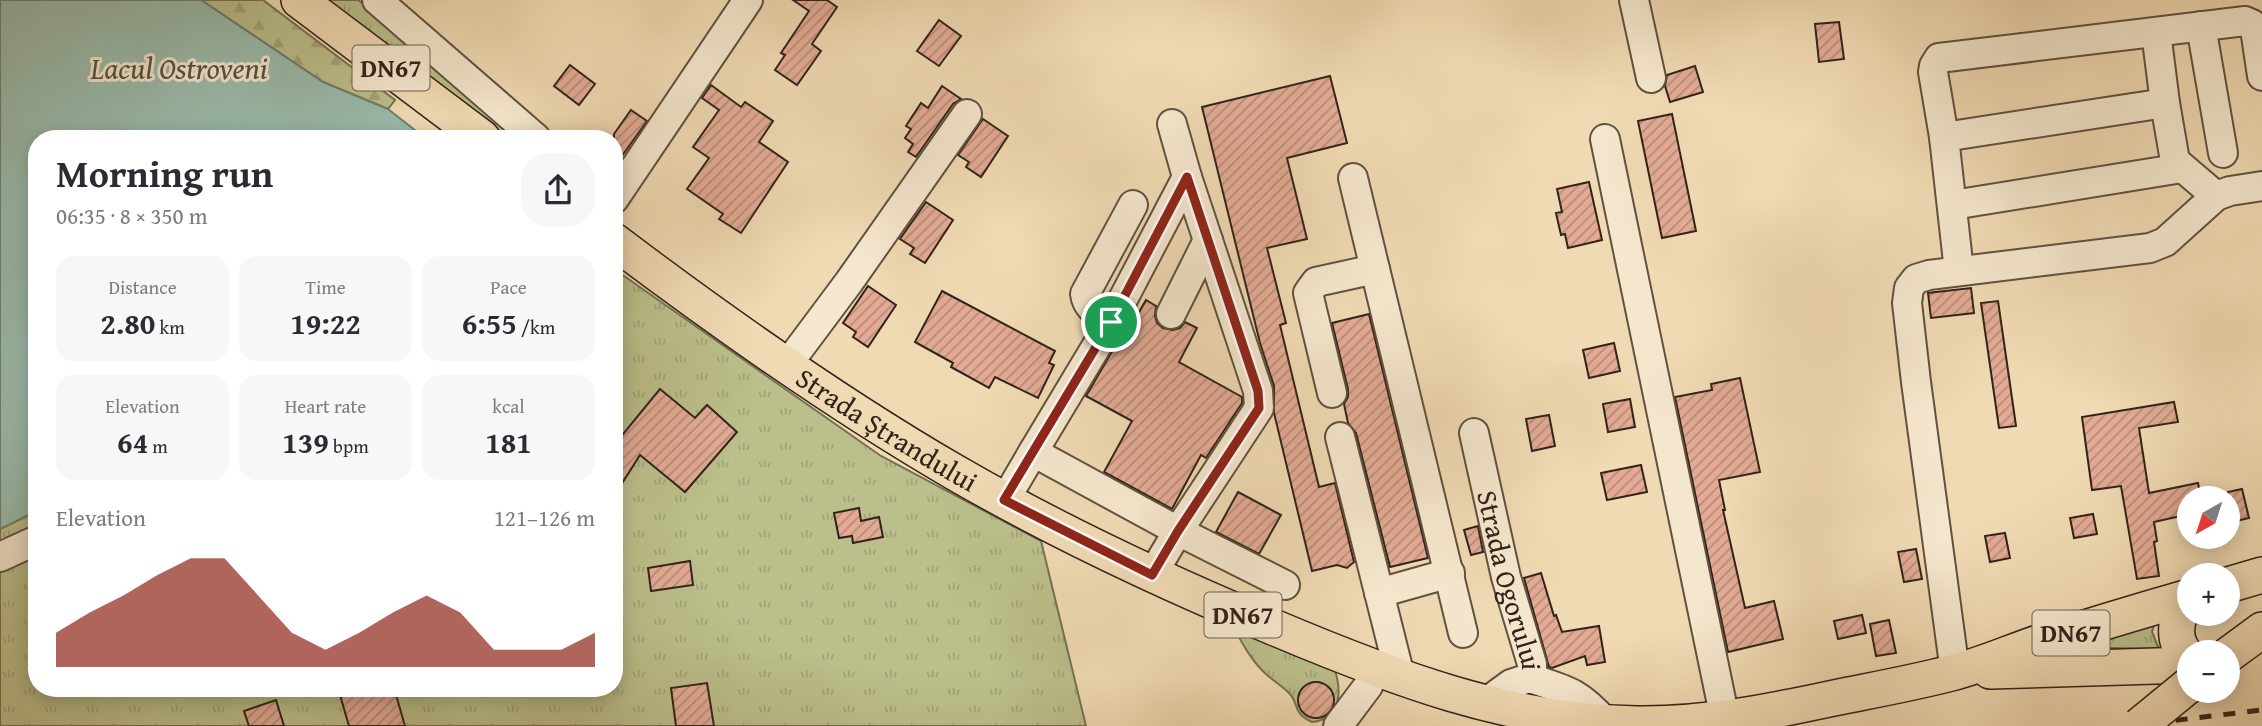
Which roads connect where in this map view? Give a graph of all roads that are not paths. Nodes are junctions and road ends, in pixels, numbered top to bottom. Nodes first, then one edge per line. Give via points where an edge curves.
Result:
1 (299, 0) edge
2 (376, 0) edge
3 (748, 0) edge
4 (1634, 0) edge
5 (2201, 26) junction
6 (2156, 32) junction
7 (2262, 76) edge
8 (1651, 78) dead end
9 (2165, 103) junction
10 (967, 114) dead end
11 (1172, 124) dead end
12 (471, 130) edge
13 (527, 130) edge
14 (1944, 137) junction
15 (1605, 139) dead end
16 (2223, 153) dead end
17 (2182, 168) junction
18 (1187, 177) junction
19 (1353, 178) dead end
20 (623, 186) edge
21 (2262, 186) edge
22 (2216, 196) junction
23 (1133, 205) dead end
24 (1953, 205) junction
25 (1208, 240) junction
26 (623, 248) edge
27 (1375, 269) junction
28 (1959, 271) junction
29 (1171, 314) dead end
30 (1111, 322) junction
31 (787, 365) junction
32 (1332, 393) dead end
33 (1474, 432) dead end
34 (1340, 438) dead end
35 (1033, 452) junction
36 (1004, 500) junction
37 (1178, 531) junction
38 (28, 544) edge
39 (0, 557) edge
40 (1450, 573) junction
41 (1152, 575) junction
42 (2262, 575) edge
43 (2240, 581) edge
44 (1285, 585) dead end
45 (1379, 593) junction
46 (2177, 602) edge
47 (2262, 630) edge
48 (1463, 633) dead end
49 (2240, 646) edge
50 (2262, 660) edge
51 (2240, 661) edge
52 (2177, 665) edge
53 (1388, 672) junction
54 (1955, 672) junction
55 (1529, 678) junction
56 (2177, 695) edge
57 (1485, 703) junction
58 (1725, 719) junction
59 (1606, 723) junction
60 (1338, 726) edge
61 (2139, 726) edge

1 - 12 main road, DN67
2 - 13 street
3 - 20 street
4 - 8 street
5 - 6 street
5 - 7 street via 2252,24
5 - 16 street
6 - 9 street
6 - 14 street via 1939,58 1933,72
9 - 14 street
9 - 17 street via 2172,151
10 - 31 street
11 - 18 street
14 - 24 street
15 - 58 street
17 - 22 street
17 - 24 street
18 - 25 street
18 - 30 street
19 - 27 street
21 - 22 street
22 - 28 street via 2165,242 2150,248
23 - 30 street via 1085,295 1093,311
24 - 28 street
25 - 29 street
25 - 37 street via 1260,402
26 - 31 main road, Strada Ștrandului / DN67
27 - 32 street via 1316,282 1308,293
27 - 40 street
28 - 54 street via 1916,279 1907,303
30 - 35 street
31 - 36 main road, Strada Ștrandului / DN67
33 - 55 street, Strada Ogorului via 1506,577 1532,664
34 - 45 street
35 - 36 street
35 - 37 street
36 - 41 main road, Strada Ștrandului / DN67
37 - 41 street
37 - 44 street
38 - 39 street
40 - 45 street
40 - 48 street
41 - 53 main road, Strada Ștrandului / DN67
42 - 43 main road
45 - 53 street
46 - 54 main road, Strada Ștrandului / DN67
47 - 49 main road
50 - 51 main road
52 - 54 main road, DN67
53 - 57 main road, Strada Ștrandului / DN67
53 - 60 street via 1368,686
54 - 58 main road, Strada Ștrandului / DN67
55 - 57 street, Strada Ogorului via 1511,684
55 - 59 street via 1563,688 1589,704
56 - 61 main road, bridge
57 - 59 main road, Strada Ștrandului / DN67
58 - 59 main road, Strada Ștrandului / DN67

